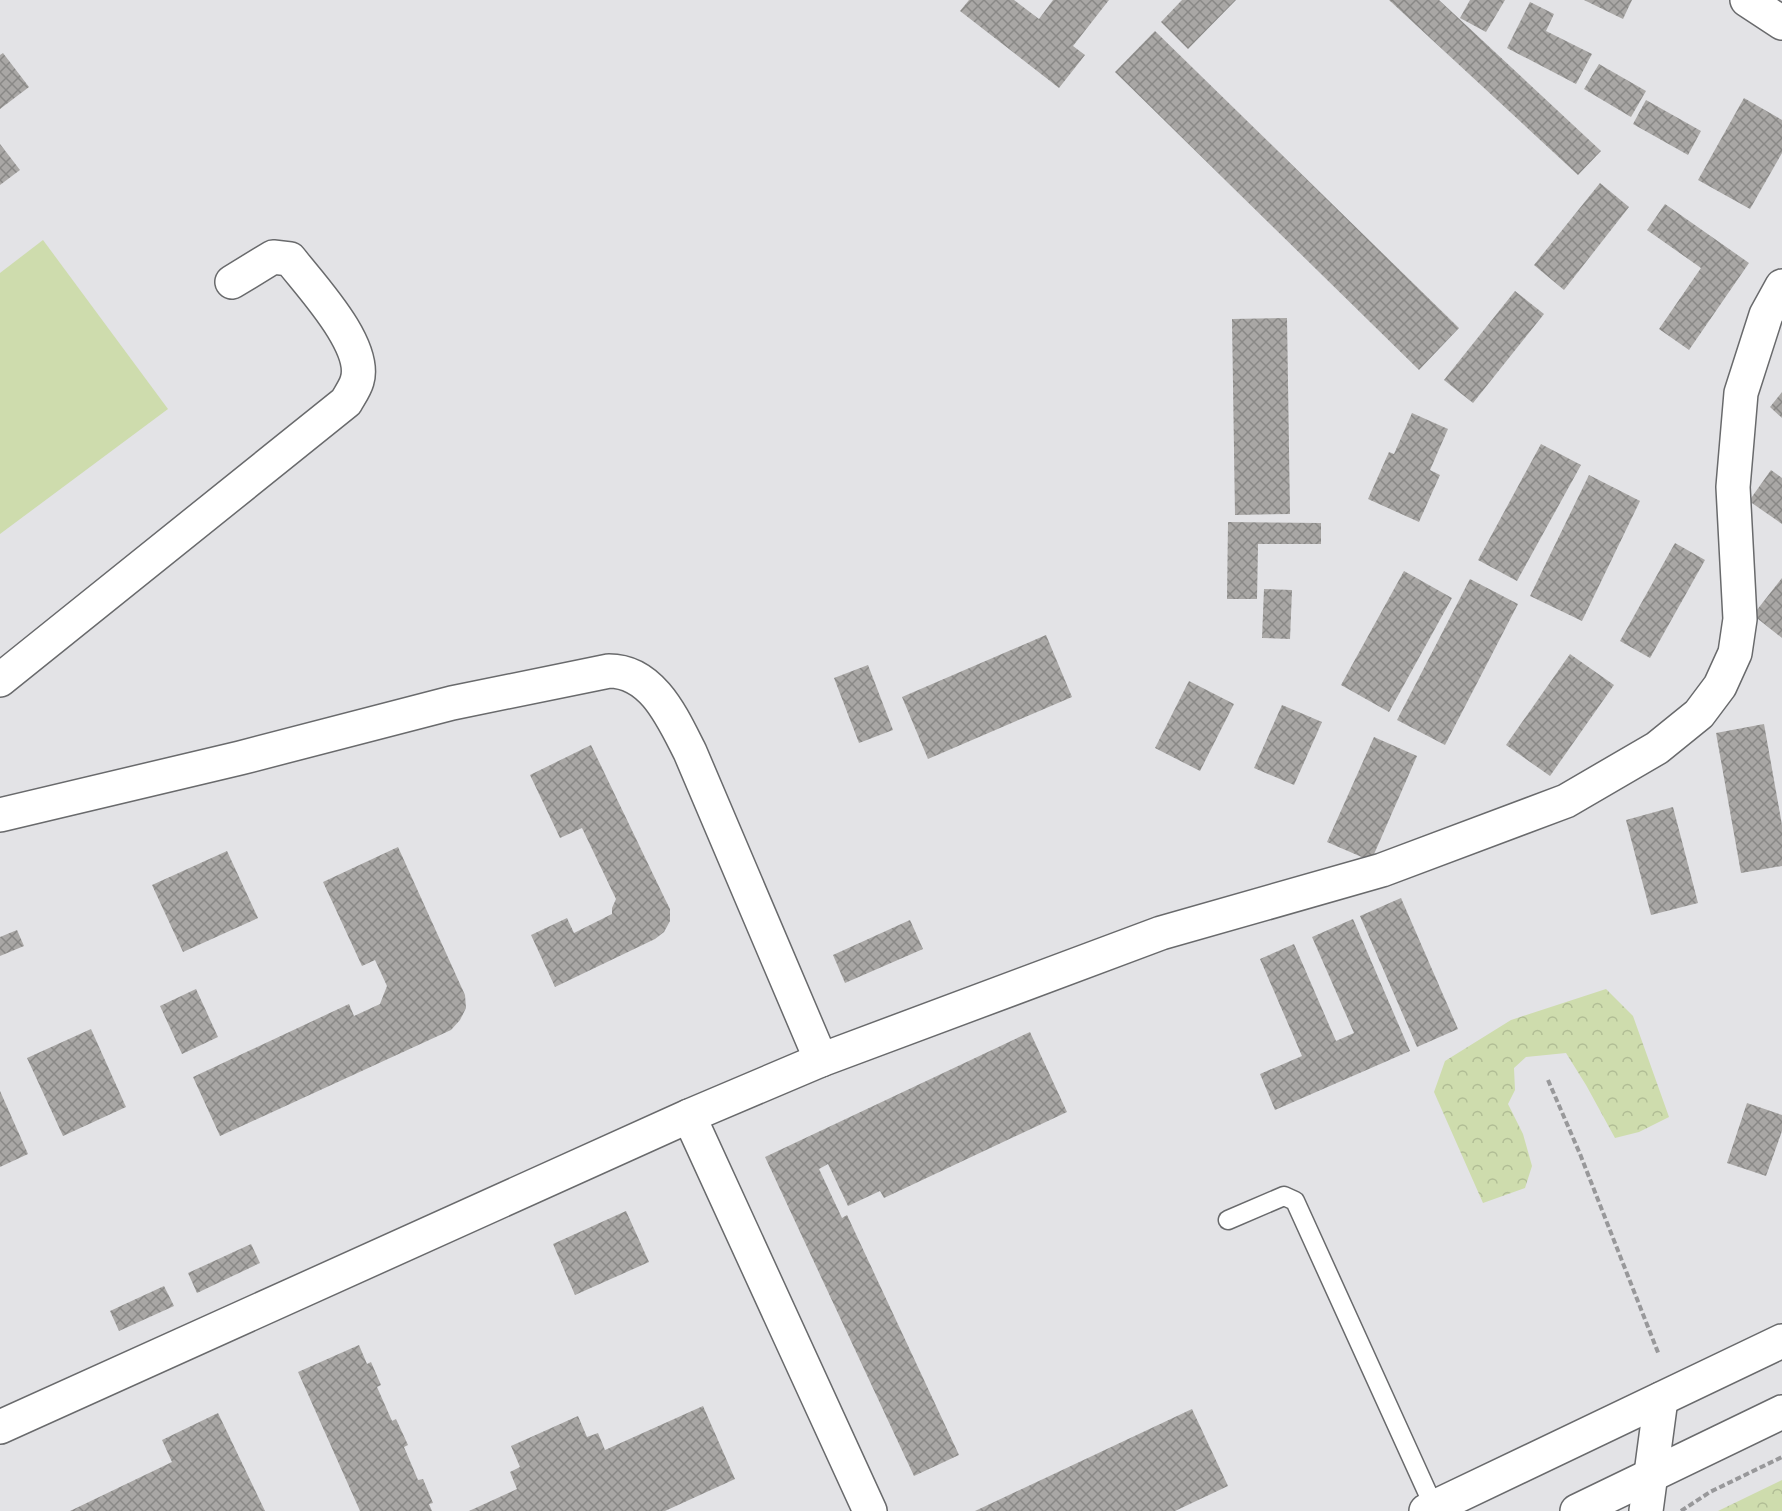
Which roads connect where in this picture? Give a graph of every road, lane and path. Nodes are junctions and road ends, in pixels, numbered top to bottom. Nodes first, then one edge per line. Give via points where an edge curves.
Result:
1 (1747, 0) edge
2 (1782, 22) edge
3 (232, 282) dead end
4 (1782, 286) edge
5 (0, 680) edge
6 (0, 815) edge
7 (821, 1060) junction
8 (1548, 1080) dead end
9 (689, 1116) junction
10 (1228, 1220) dead end
11 (1782, 1341) edge
12 (1659, 1355) dead end
13 (1661, 1399) junction
14 (1782, 1412) edge
15 (0, 1427) edge
16 (1782, 1457) edge
17 (1651, 1476) junction
18 (1430, 1509) edge
19 (870, 1511) edge
20 (1577, 1511) edge
21 (1646, 1511) edge
22 (1681, 1511) edge

1 - 2 street
3 - 5 street via 273,256 290,259 346,332 358,358 358,380 346,402
4 - 7 street via 1766,315 1741,393 1733,487 1740,619 1736,653 1720,686 1699,714 1666,741 1566,801 1382,870 1161,933
6 - 7 street via 452,703 621,671 637,677 666,706 690,752
7 - 9 street
8 - 12 path
9 - 15 street
9 - 19 street
10 - 18 lane via 1284,1196 1295,1201
11 - 13 street
13 - 17 street
13 - 18 street
14 - 17 street
16 - 22 path via 1710,1492
17 - 20 street
17 - 21 street

